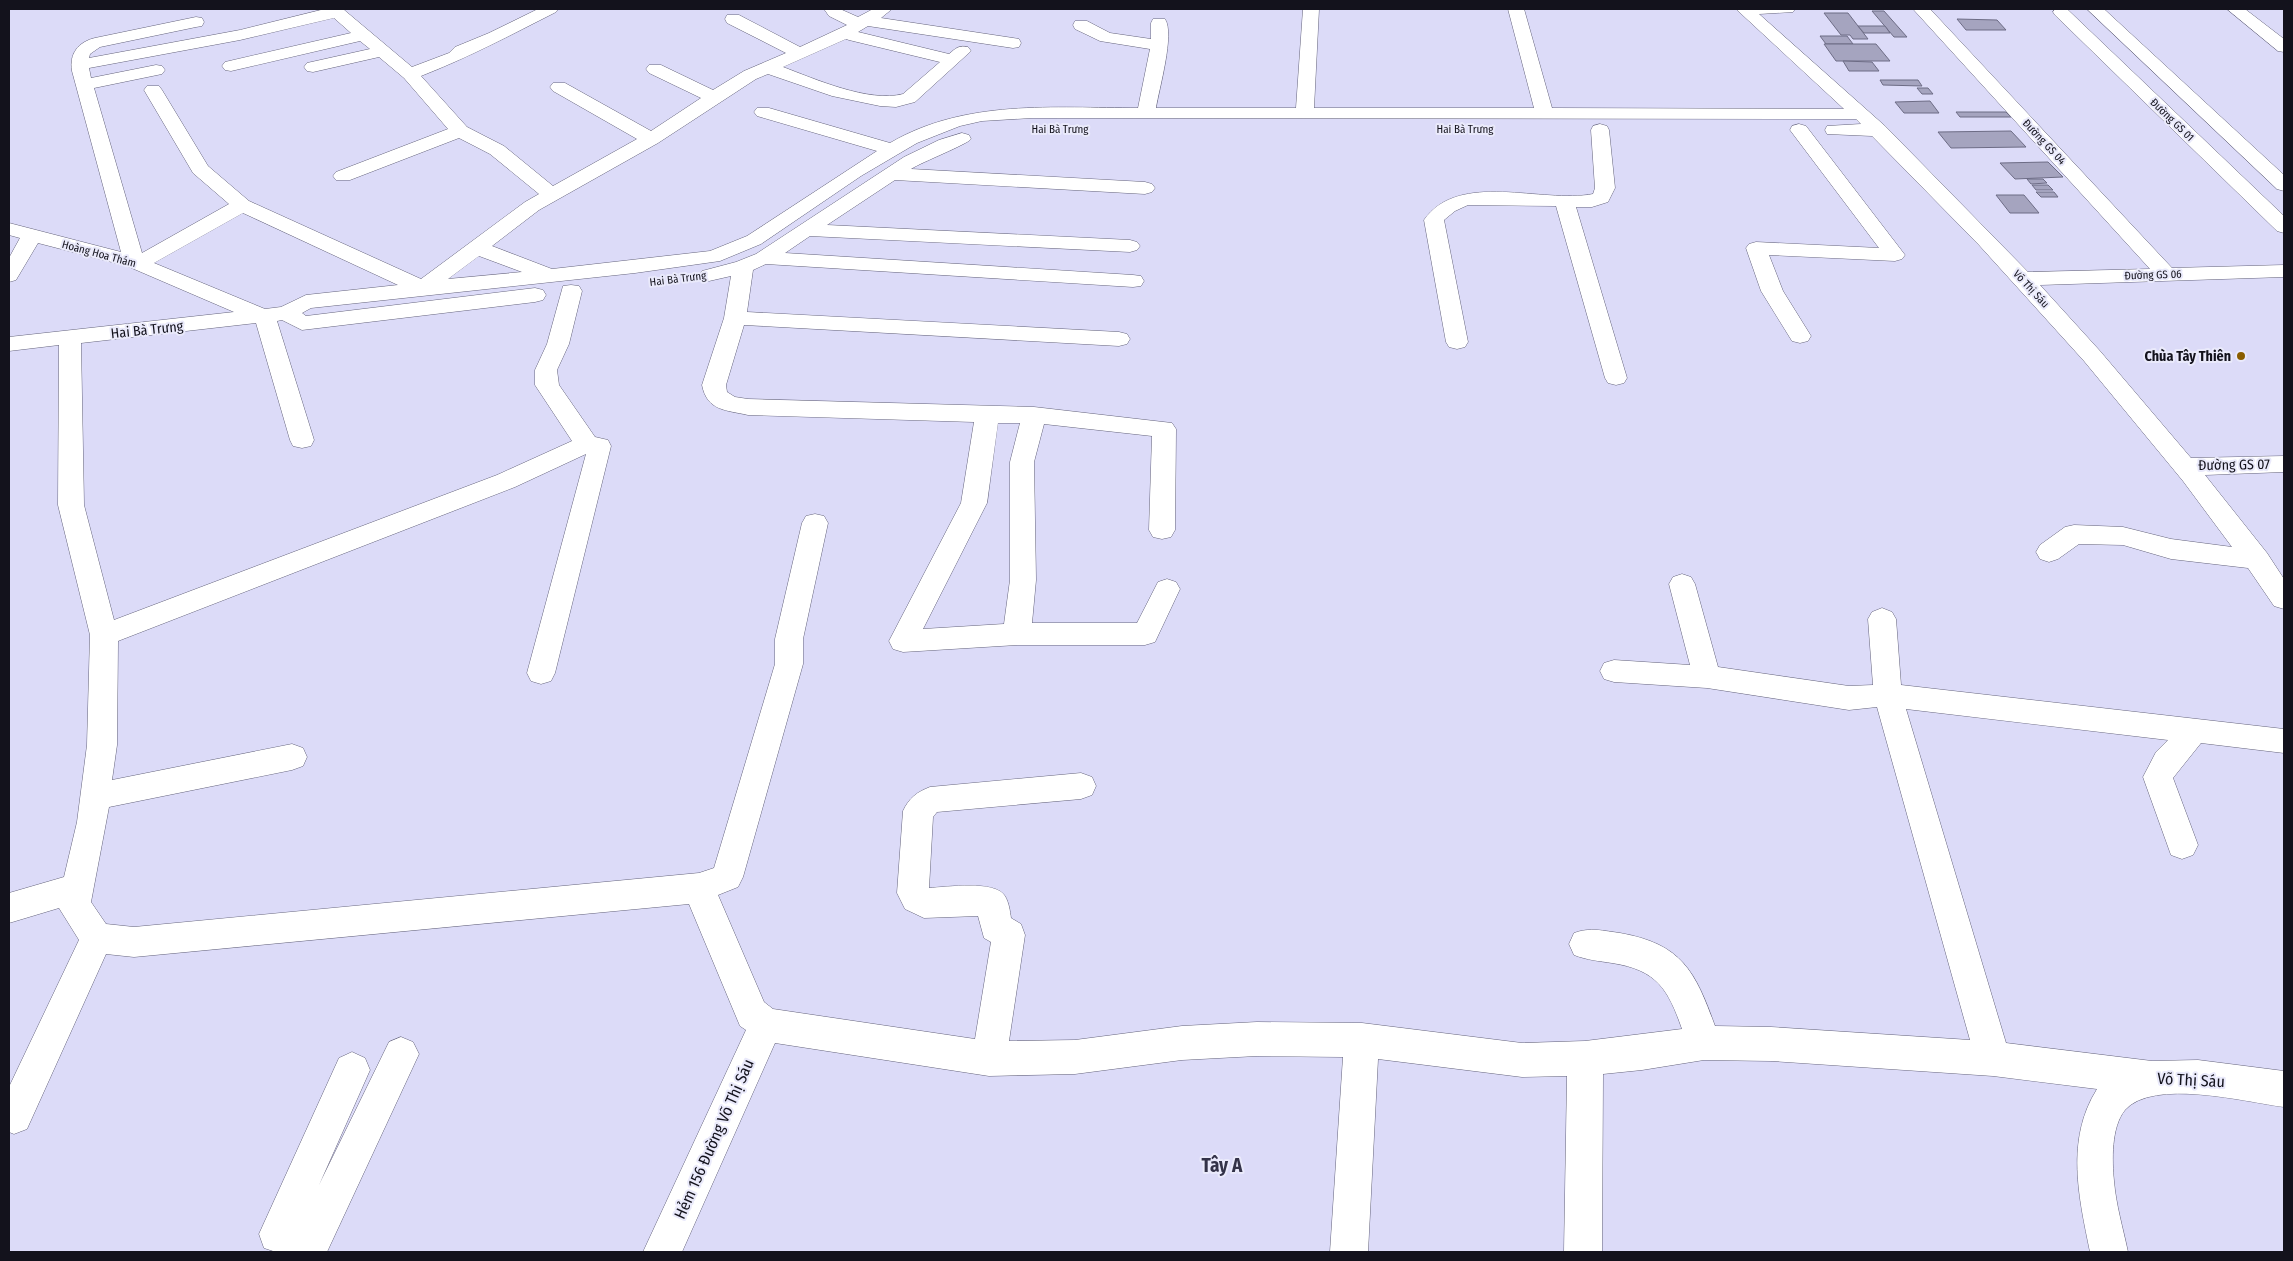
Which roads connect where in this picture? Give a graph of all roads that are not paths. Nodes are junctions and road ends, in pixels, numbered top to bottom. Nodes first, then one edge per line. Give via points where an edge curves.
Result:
1 (550, 9) edge
2 (832, 9) edge
3 (884, 9) edge
4 (1311, 9) edge
5 (1516, 9) edge
6 (1744, 9) edge
7 (1787, 9) edge
8 (1921, 9) edge
9 (2095, 9) edge
10 (2235, 9) edge
11 (2058, 10) edge
12 (334, 11) edge
13 (733, 19) dead end
14 (196, 22) dead end
15 (1159, 23) dead end
16 (1081, 25) dead end
17 (856, 26) junction
18 (362, 35) junction
19 (970, 43) dead end
20 (1013, 43) dead end
21 (1159, 45) junction
22 (2284, 48) edge
23 (383, 51) junction
24 (800, 54) junction
25 (953, 60) junction
26 (80, 65) junction
27 (231, 66) dead end
28 (313, 67) dead end
29 (767, 67) junction
30 (655, 69) dead end
31 (410, 74) junction
32 (84, 85) junction
33 (559, 87) dead end
34 (714, 97) junction
35 (763, 112) dead end
36 (1146, 113) junction
37 (1305, 113) junction
38 (1545, 114) junction
39 (1860, 114) junction
40 (1600, 130) junction
41 (1799, 130) junction
42 (1878, 130) junction
43 (460, 131) junction
44 (651, 139) junction
45 (892, 149) junction
46 (890, 174) junction
47 (343, 176) dead end
48 (2284, 185) edge
49 (1146, 188) dead end
50 (552, 195) junction
51 (1564, 201) junction
52 (242, 205) junction
53 (2284, 227) edge
54 (9, 229) edge
55 (806, 230) junction
56 (21, 245) edge
57 (1130, 246) dead end
58 (477, 248) junction
59 (753, 262) junction
60 (136, 263) junction
61 (2284, 271) edge
62 (2167, 274) junction
63 (551, 275) junction
64 (9, 276) edge
65 (2022, 279) junction
66 (1133, 281) dead end
67 (423, 288) junction
68 (571, 291) junction
69 (214, 297) junction
70 (275, 314) junction
71 (736, 318) junction
72 (192, 325) junction
73 (1800, 336) dead end
74 (70, 339) junction
75 (1119, 339) dead end
76 (1457, 342) dead end
77 (9, 344) edge
78 (1616, 378) dead end
79 (988, 415) junction
80 (1034, 415) junction
81 (302, 440) dead end
82 (588, 444) junction
83 (2284, 464) edge
84 (2183, 466) junction
85 (815, 523) dead end
86 (1162, 530) dead end
87 (2049, 552) dead end
88 (2258, 560) junction
89 (1682, 584) dead end
90 (1167, 590) dead end
91 (2284, 599) edge
92 (1882, 619) dead end
93 (1017, 634) junction
94 (104, 635) junction
95 (1614, 671) dead end
96 (541, 673) dead end
97 (1708, 678) junction
98 (1888, 694) junction
99 (2194, 731) junction
100 (2284, 740) edge
101 (292, 757) dead end
102 (1081, 786) dead end
103 (95, 797) junction
104 (2182, 845) dead end
105 (77, 888) junction
106 (699, 888) junction
107 (9, 908) edge
108 (97, 938) junction
109 (1586, 944) dead end
110 (766, 1025) junction
111 (1362, 1040) junction
112 (1704, 1043) junction
113 (401, 1054) dead end
114 (989, 1058) junction
115 (1585, 1058) junction
116 (1993, 1059) junction
117 (352, 1070) dead end
118 (2150, 1078) junction
119 (2284, 1090) edge
120 (14, 1116) dead end
121 (311, 1244) edge
122 (662, 1252) edge
123 (1349, 1252) edge
124 (1583, 1252) edge
125 (2109, 1252) edge

1 - 31 street via 461,51 456,57
2 - 17 street
3 - 17 street
4 - 37 street
5 - 38 street
6 - 7 street
6 - 39 street, Võ Thị Sáu
8 - 62 street, Đường GS 04
9 - 11 street, Đường GS 01 via 2092,14 2082,16
9 - 48 street, Đường GS 01
10 - 22 street
11 - 53 street, Đường GS 01
12 - 18 street
12 - 26 street via 240,35
13 - 24 street
14 - 26 street via 95,43 80,53
15 - 21 street
16 - 21 street via 1106,37
17 - 20 street
17 - 24 street
17 - 25 street
18 - 23 street
18 - 27 street
19 - 25 street
21 - 36 street
23 - 28 street
23 - 31 street
24 - 29 street
25 - 29 street via 901,102 869,99
26 - 32 street
29 - 34 street
30 - 34 street
31 - 43 street
32 - 52 street via 155,80 200,169
32 - 60 street
33 - 44 street
34 - 44 street
35 - 45 street
36 - 37 street, Hai Bà Trưng
36 - 45 street, Hai Bà Trưng via 982,116 931,130
37 - 38 street, Hai Bà Trưng
38 - 39 street, Hai Bà Trưng
39 - 42 street, Võ Thị Sáu
40 - 41 street, Hai Bà Trưng
40 - 46 street, Hai Bà Trưng via 1002,130 946,144
40 - 51 street via 1605,188 1601,198
41 - 42 street, Hai Bà Trưng
41 - 73 street via 1895,255 1756,248 1772,291
42 - 65 street, Võ Thị Sáu
43 - 47 street
43 - 50 street via 497,150
44 - 50 street
45 - 63 street, Hai Bà Trưng via 775,227 733,250 675,263
46 - 49 street
46 - 55 street, Hai Bà Trưng
50 - 58 street via 532,206
51 - 76 street via 1466,199 1439,213 1434,220
51 - 78 street
52 - 60 street
52 - 67 street
54 - 56 street, Hoàng Hoa Thám
55 - 57 street
55 - 59 street, Hai Bà Trưng
56 - 60 street, Hoàng Hoa Thám
56 - 64 street
58 - 63 street
58 - 67 street
59 - 66 street
59 - 68 street, Hai Bà Trưng via 706,276
59 - 71 street
60 - 69 street, Hoàng Hoa Thám
61 - 62 street, Đường GS 06
62 - 65 street, Đường GS 06
63 - 67 street, Hai Bà Trưng
65 - 84 street, Võ Thị Sáu via 2085,348
67 - 70 street, Hai Bà Trưng via 306,302
68 - 70 street, Hai Bà Trưng via 302,323
68 - 82 street via 558,344 546,370 547,385
69 - 70 street, Hoàng Hoa Thám
69 - 72 street via 203,317
70 - 72 street, Hai Bà Trưng
70 - 81 street
71 - 75 street
71 - 79 street via 714,384 716,396 728,403 748,407
72 - 74 street, Hai Bà Trưng
74 - 77 street, Hai Bà Trưng
74 - 94 street via 71,505
79 - 80 street
79 - 93 street via 974,503 903,641
80 - 86 street via 1164,429
80 - 93 street via 1022,462 1023,580
82 - 94 street via 506,481
82 - 96 street via 599,446 599,452
83 - 84 street, Đường GS 07
84 - 88 street, Võ Thị Sáu
85 - 106 street via 789,639 789,664 727,877
87 - 88 street via 2074,534 2094,534 2123,536 2170,549
88 - 91 street, Võ Thị Sáu
89 - 97 street
90 - 93 street via 1144,634
92 - 98 street
94 - 103 street via 102,745
95 - 97 street
97 - 98 street via 1849,698
98 - 99 street
98 - 116 street
99 - 100 street
99 - 104 street via 2167,761 2158,777
101 - 103 street
102 - 114 street via 930,800 918,811 913,893 916,899 924,903 988,901 993,905 996,927 1009,935
103 - 105 street
105 - 107 street
105 - 108 street via 74,905
106 - 108 street via 134,942
106 - 110 street via 752,1014
108 - 120 street
109 - 112 street via 1638,952 1664,965 1678,980
110 - 114 street
110 - 122 street, Hẻm 156 Đường Võ Thị Sáu
111 - 114 street via 1191,1042 1075,1057
111 - 115 street via 1522,1060
111 - 123 street
112 - 115 street
112 - 116 street via 1771,1044
113 - 121 street
115 - 124 street
116 - 118 street
117 - 121 street via 278,1234
118 - 119 street, Võ Thị Sáu via 2203,1078
118 - 125 street, Võ Thị Sáu via 2132,1083 2116,1093 2105,1109 2100,1125 2095,1170

